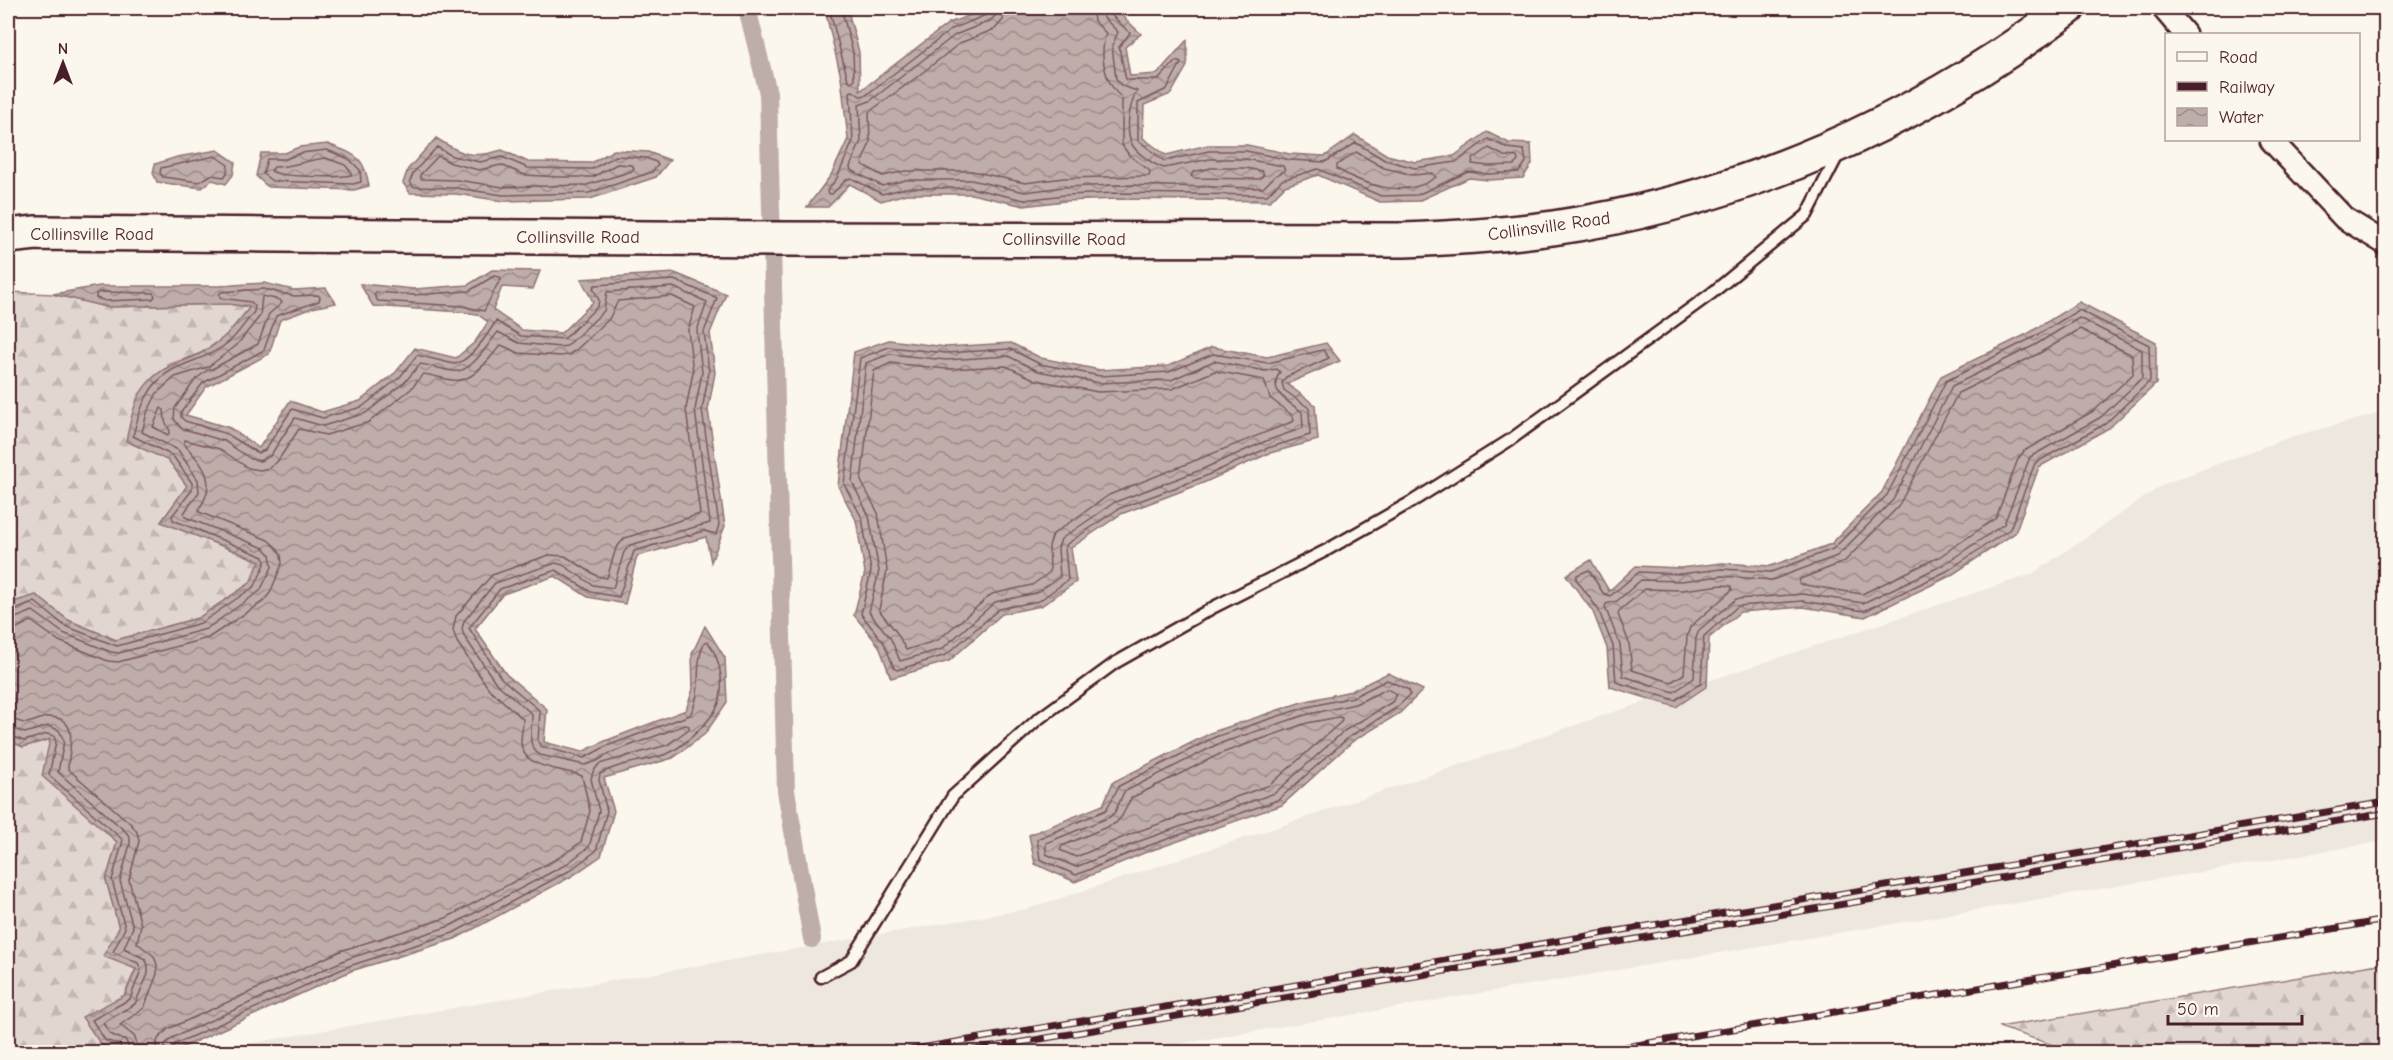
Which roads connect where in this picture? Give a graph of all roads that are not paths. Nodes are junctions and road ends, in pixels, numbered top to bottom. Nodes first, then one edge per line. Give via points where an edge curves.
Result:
1 (2068, 8) edge
2 (2163, 8) edge
3 (2184, 33) edge
4 (1845, 141) junction
5 (2272, 141) edge
6 (8, 236) edge
7 (2385, 244) edge
8 (821, 977) dead end

1 - 4 main road, Collinsville Road via 2028,39 1964,79
2 - 3 street
4 - 6 main road, Collinsville Road via 1755,177 1635,212 1480,237 1404,240 36,233
4 - 8 lane via 1807,215 1610,369 1510,440 1413,501 1115,663 1037,720 953,796 851,961
5 - 7 street via 2344,218

